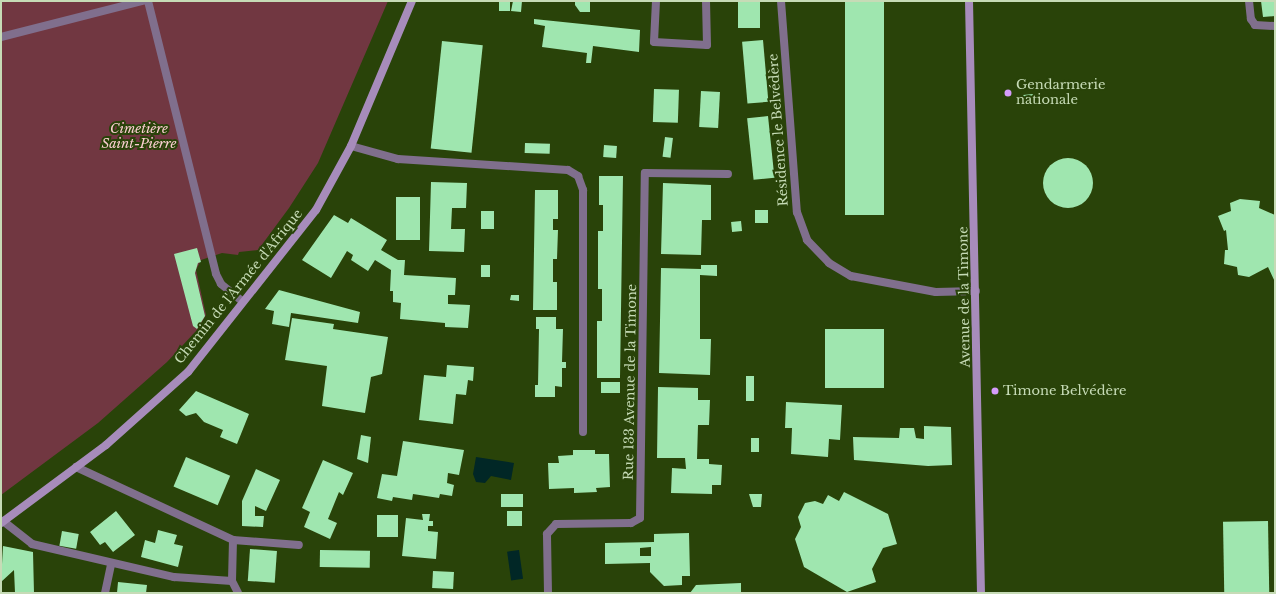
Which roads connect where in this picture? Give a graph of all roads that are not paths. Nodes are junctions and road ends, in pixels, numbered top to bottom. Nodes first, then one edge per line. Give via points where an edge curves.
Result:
1 (142, 1) edge
2 (148, 1) edge
3 (412, 1) edge
4 (656, 1) edge
5 (706, 1) edge
6 (781, 1) edge
7 (969, 1) edge
8 (1249, 1) edge
9 (1275, 26) edge
10 (1, 36) edge
11 (351, 146) junction
12 (728, 174) dead end
13 (976, 291) junction
14 (243, 302) junction
15 (583, 432) dead end
16 (76, 467) junction
17 (2, 522) edge
18 (233, 540) junction
19 (299, 545) dead end
20 (111, 564) junction
21 (232, 581) junction
22 (104, 593) edge
23 (238, 593) edge
24 (548, 593) edge
25 (981, 593) edge

1 - 10 street
2 - 14 street via 216,274 220,284
3 - 11 street, Chemin de l'Armée d'Afrique
4 - 5 street via 654,42 707,45
6 - 13 street, Résidence le Belvédère via 797,212 807,240 829,263 851,276 936,292
7 - 13 street, Avenue de la Timone
8 - 9 street via 1251,19 1255,25
11 - 14 street, Chemin de l'Armée d'Afrique via 316,210
11 - 15 street via 398,159 568,170 578,176 583,190
12 - 24 street, Rue 133 Avenue de la Timone via 645,173 640,518 631,523 556,524 547,534
13 - 25 street, Avenue de la Timone
14 - 16 street, Chemin de l'Armée d'Afrique via 188,372 106,445
16 - 17 street, Chemin de l'Armée d'Afrique
16 - 18 street
17 - 20 street via 32,544
18 - 19 street
18 - 21 street
20 - 21 street via 174,577
20 - 22 street
21 - 23 street

